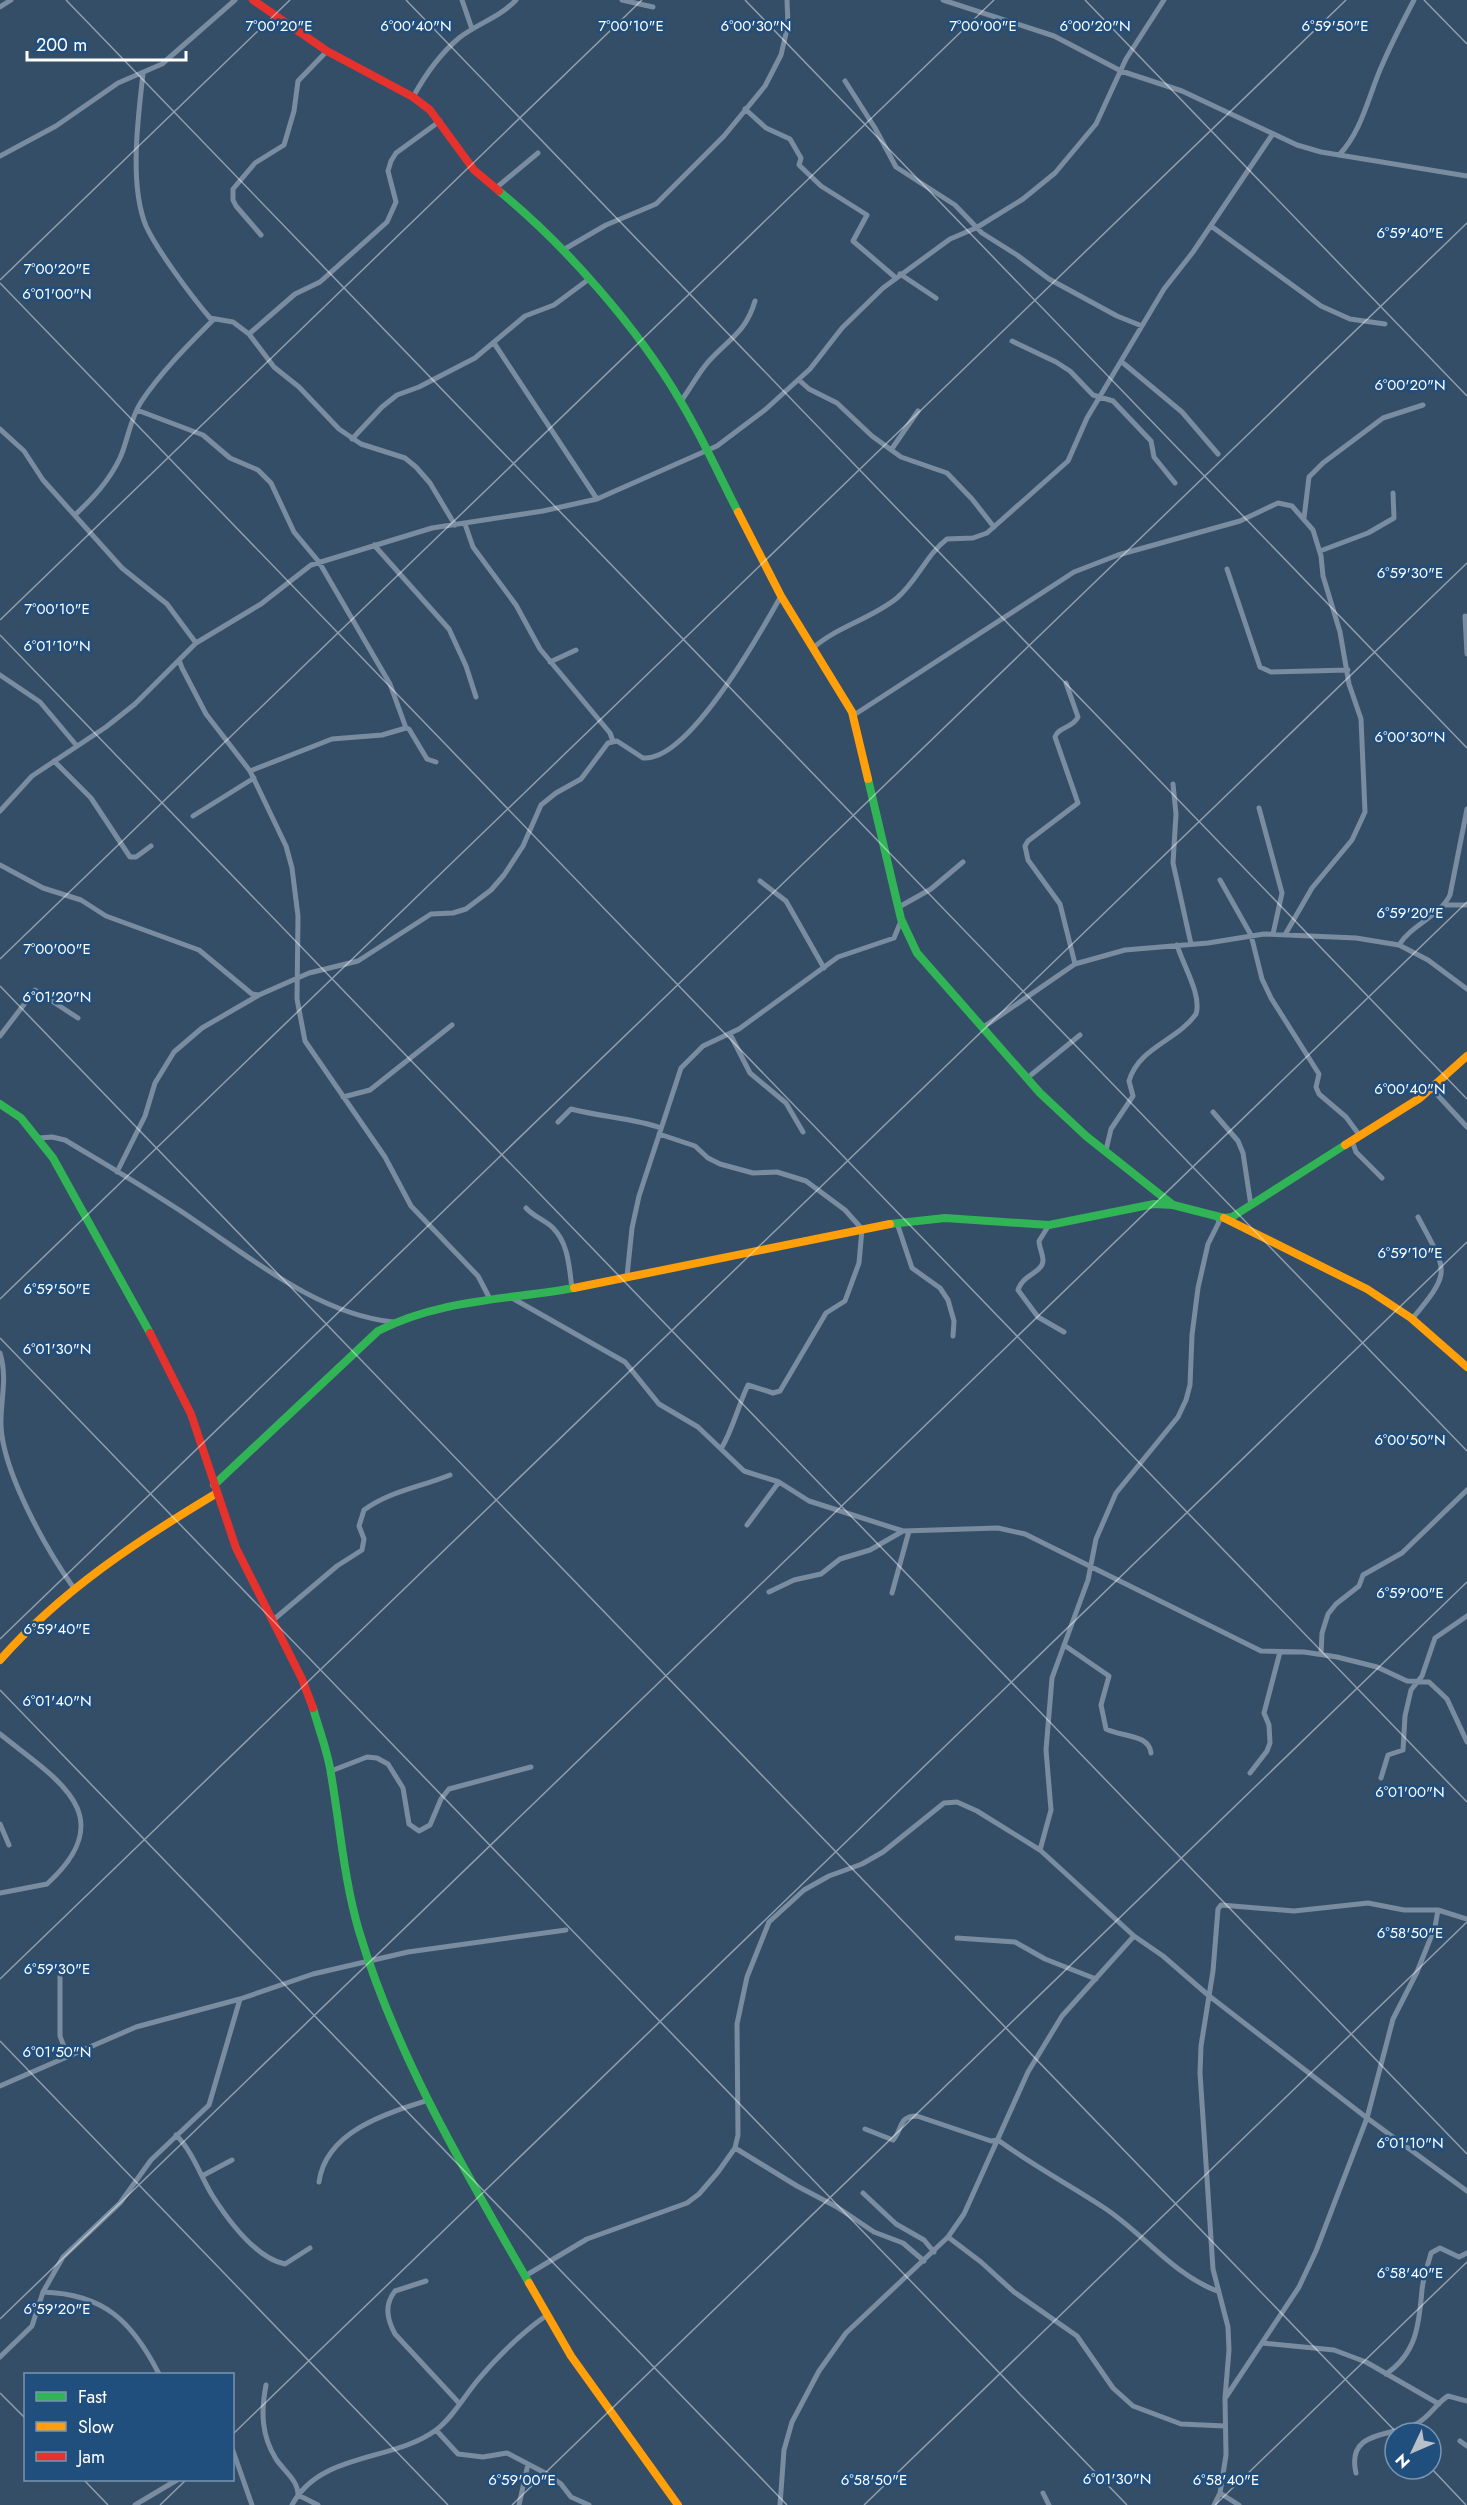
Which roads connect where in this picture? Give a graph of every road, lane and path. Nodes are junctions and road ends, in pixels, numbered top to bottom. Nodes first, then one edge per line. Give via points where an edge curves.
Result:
1 (11, 0) edge
2 (235, 0) edge
3 (253, 0) edge
4 (462, 0) edge
5 (516, 0) edge
6 (622, 0) edge
7 (787, 0) edge
8 (943, 0) edge
9 (1164, 0) edge
10 (1413, 0) edge
11 (0, 7) edge
12 (653, 7) dead end
13 (472, 29) junction
14 (327, 51) junction
15 (1121, 71) junction
16 (142, 74) junction
17 (845, 81) dead end
18 (413, 97) junction
19 (745, 109) junction
20 (440, 121) junction
21 (1272, 135) junction
22 (538, 153) dead end
23 (1339, 155) junction
24 (0, 156) edge
25 (1467, 176) edge
26 (496, 188) junction
27 (1211, 226) junction
28 (976, 228) junction
29 (261, 235) dead end
30 (563, 250) junction
31 (898, 276) junction
32 (590, 279) junction
33 (936, 298) dead end
34 (755, 301) dead end
35 (213, 320) junction
36 (1385, 324) dead end
37 (1142, 326) junction
38 (249, 334) junction
39 (1012, 341) dead end
40 (494, 342) junction
41 (1122, 362) junction
42 (799, 380) junction
43 (1100, 397) junction
44 (681, 401) junction
45 (1423, 405) dead end
46 (137, 410) junction
47 (918, 411) dead end
48 (0, 429) edge
49 (352, 439) junction
50 (891, 450) junction
51 (708, 451) junction
52 (1218, 454) dead end
53 (1174, 483) dead end
54 (1393, 493) dead end
55 (597, 499) junction
56 (75, 516) junction
57 (1304, 518) junction
58 (465, 524) junction
59 (454, 525) junction
60 (994, 527) junction
61 (374, 545) junction
62 (1320, 551) junction
63 (319, 562) junction
64 (1227, 569) dead end
65 (781, 596) junction
66 (1465, 616) dead end
67 (196, 643) junction
68 (813, 648) junction
69 (576, 650) dead end
70 (1467, 654) edge
71 (179, 660) junction
72 (550, 662) junction
73 (1348, 670) junction
74 (0, 675) edge
75 (1066, 682) dead end
76 (476, 697) dead end
77 (854, 715) junction
78 (406, 728) junction
79 (613, 741) junction
80 (77, 746) junction
81 (54, 761) junction
82 (436, 762) dead end
83 (250, 771) junction
84 (254, 778) junction
85 (1173, 784) dead end
86 (1259, 807) dead end
87 (1467, 809) edge
88 (0, 811) edge
89 (193, 816) dead end
90 (151, 846) dead end
91 (963, 862) dead end
92 (0, 864) edge
93 (1220, 880) dead end
94 (760, 881) dead end
95 (1467, 904) edge
96 (898, 907) junction
97 (1441, 907) junction
98 (901, 919) junction
99 (1286, 933) junction
100 (1273, 934) junction
101 (1251, 935) junction
102 (1191, 944) junction
103 (1177, 945) junction
104 (1399, 945) junction
105 (1075, 964) junction
106 (824, 968) junction
107 (297, 980) junction
108 (1467, 989) edge
109 (259, 995) junction
110 (78, 1018) dead end
111 (452, 1025) dead end
112 (982, 1028) junction
113 (729, 1034) junction
114 (1080, 1035) dead end
115 (0, 1036) edge
116 (1467, 1056) edge
117 (1026, 1078) junction
118 (1432, 1089) junction
119 (343, 1097) junction
120 (0, 1104) edge
121 (1213, 1112) dead end
122 (558, 1122) dead end
123 (1467, 1127) edge
124 (660, 1131) junction
125 (803, 1132) dead end
126 (1360, 1136) junction
127 (39, 1138) junction
128 (1352, 1141) junction
129 (1106, 1150) junction
130 (117, 1172) junction
131 (1382, 1178) dead end
132 (1173, 1205) junction
133 (1251, 1206) junction
134 (526, 1208) dead end
135 (1220, 1217) junction
136 (1418, 1217) dead end
137 (897, 1222) junction
138 (1049, 1225) junction
139 (862, 1229) junction
140 (627, 1276) junction
141 (572, 1288) junction
142 (512, 1298) junction
143 (490, 1299) junction
144 (1412, 1319) junction
145 (393, 1322) junction
146 (1064, 1332) dead end
147 (953, 1336) dead end
148 (0, 1353) edge
149 (1467, 1367) edge
150 (721, 1449) junction
151 (450, 1475) dead end
152 (780, 1482) junction
153 (214, 1485) junction
154 (1467, 1490) edge
155 (217, 1493) junction
156 (747, 1525) dead end
157 (906, 1531) junction
158 (1091, 1568) junction
159 (73, 1587) junction
160 (769, 1592) dead end
161 (892, 1593) dead end
162 (1467, 1616) edge
163 (272, 1621) junction
164 (1064, 1645) junction
165 (1280, 1652) junction
166 (1321, 1654) junction
167 (0, 1660) edge
168 (1418, 1680) junction
169 (0, 1734) edge
170 (1467, 1743) edge
171 (1151, 1753) dead end
172 (531, 1767) dead end
173 (331, 1771) junction
174 (1250, 1773) dead end
175 (1381, 1778) dead end
176 (0, 1824) edge
177 (9, 1845) dead end
178 (1040, 1850) junction
179 (0, 1893) edge
180 (1438, 1910) junction
181 (1467, 1919) edge
182 (566, 1930) dead end
183 (1134, 1936) junction
184 (957, 1938) dead end
185 (368, 1961) junction
186 (60, 1976) dead end
187 (1096, 1979) junction
188 (1208, 1995) junction
189 (240, 1999) junction
190 (67, 2055) junction
191 (0, 2086) edge
192 (429, 2100) junction
193 (1366, 2118) junction
194 (865, 2129) dead end
195 (176, 2135) junction
196 (998, 2140) junction
197 (735, 2148) junction
198 (232, 2160) dead end
199 (202, 2176) junction
200 (319, 2182) dead end
201 (1467, 2191) edge
202 (863, 2193) dead end
203 (948, 2237) junction
204 (310, 2248) dead end
205 (934, 2252) junction
206 (1467, 2253) edge
207 (924, 2261) junction
208 (525, 2276) junction
209 (426, 2281) dead end
210 (1217, 2290) junction
211 (43, 2292) junction
212 (547, 2315) junction
213 (1262, 2343) junction
214 (0, 2357) edge
215 (158, 2373) edge
216 (1386, 2374) junction
217 (266, 2385) dead end
218 (1225, 2398) junction
219 (1467, 2401) edge
220 (459, 2403) junction
221 (1439, 2404) junction
222 (1225, 2426) junction
223 (436, 2430) junction
224 (1461, 2441) dead end
225 (1467, 2446) edge
226 (234, 2454) edge
227 (528, 2464) junction
228 (1356, 2473) dead end
229 (175, 2481) edge
230 (1043, 2493) dead end
231 (1220, 2493) junction
232 (298, 2495) junction
233 (135, 2505) edge
234 (252, 2505) edge
235 (292, 2505) edge
236 (318, 2505) edge
237 (519, 2505) edge
238 (589, 2505) edge
239 (678, 2505) edge
240 (780, 2505) edge
241 (1049, 2505) edge
242 (1214, 2505) edge
243 (1239, 2505) edge

1 - 11 street
2 - 16 street via 162,64
3 - 14 main road
4 - 13 street
5 - 13 street via 500,16
6 - 12 street
7 - 19 street via 788,25 781,55 765,86
8 - 15 street via 1054,36
9 - 15 street
10 - 23 street via 1382,64 1370,100 1347,147
13 - 18 street via 450,47
14 - 18 main road
14 - 29 street via 298,81 284,145 255,164 233,189 232,200
15 - 21 street via 1182,91
15 - 28 street via 1096,124 1074,153 1037,189
16 - 24 street via 118,82 56,126
16 - 35 street via 137,182 146,225
17 - 28 street via 896,167 955,205
18 - 20 main road
19 - 30 street via 724,136 656,204 606,225
19 - 31 street via 766,128 790,139 801,158 799,165 820,186 867,215 853,241
20 - 26 main road via 464,159
20 - 38 street via 396,153 391,161 388,171 396,202 387,222 321,282 295,294
21 - 23 street
21 - 27 street
22 - 26 street
23 - 25 street
26 - 30 main road
27 - 36 street via 1321,306 1350,319
27 - 37 street
28 - 31 street via 950,239
28 - 37 street via 1049,279
30 - 32 main road
31 - 33 street
31 - 42 street via 857,311
32 - 40 street via 554,305 525,316
32 - 44 main road
34 - 44 street via 740,332 708,362
35 - 38 street via 233,322
35 - 46 street
37 - 41 street
38 - 49 street via 274,367
39 - 43 street via 1056,362
40 - 49 street via 456,368 397,395
40 - 55 street
41 - 43 street
41 - 52 street via 1182,412
42 - 50 street via 837,404
42 - 51 street
43 - 53 street via 1113,401 1151,441 1154,458
43 - 60 street via 1068,461
44 - 51 main road
45 - 57 street via 1383,418 1309,477
46 - 56 street via 110,477
46 - 63 street via 203,435 230,458 258,470 271,483 294,532
47 - 50 street
48 - 56 street via 24,451
49 - 59 street via 405,458 416,467
50 - 60 street via 947,473
51 - 55 street
51 - 65 main road
54 - 62 street via 1394,518 1368,533
55 - 58 street
56 - 67 street via 122,568 167,604
57 - 62 street
57 - 77 street via 1292,506 1278,503 1240,521 1118,555 1074,572
58 - 59 street
58 - 72 street via 473,547 510,596
59 - 61 street
60 - 68 street via 973,538 947,539 928,557 915,581 895,599
61 - 63 street
61 - 76 street via 449,629
62 - 73 street
63 - 67 street via 261,604
63 - 78 street via 390,684
64 - 73 street via 1260,667 1271,672
65 - 68 main road
65 - 79 street via 742,663 671,750 661,756 642,758
66 - 70 street
67 - 71 street
68 - 77 main road
69 - 72 street
71 - 80 street via 135,704
71 - 83 street via 206,714
72 - 79 street
73 - 99 street via 1361,719 1365,812 1352,840 1312,888
74 - 80 street via 40,702
75 - 105 street via 1078,717 1055,737 1078,803 1025,846 1028,860 1060,904
77 - 96 main road
78 - 82 street via 427,759
78 - 83 street via 382,735 332,740
79 - 107 street via 604,746 581,779 541,805 523,846 491,890 461,912 431,914 358,961 309,973
80 - 81 street
81 - 88 street via 32,776
81 - 90 street via 91,798 130,857
83 - 84 street
84 - 89 street
84 - 107 street via 278,826 292,868 299,934
85 - 102 street via 1173,863
86 - 100 street via 1282,893
87 - 97 street via 1450,895
91 - 96 street via 931,889
92 - 109 street via 43,888 81,900 106,916 199,950 247,990
93 - 101 street
94 - 106 street via 786,901
95 - 97 street
96 - 98 main road
97 - 104 street via 1410,929
98 - 106 street via 894,938 845,953
98 - 112 main road via 925,963
99 - 100 street
99 - 104 street
100 - 101 street
101 - 102 street
101 - 126 street via 1262,979 1319,1074 1320,1094
102 - 103 street
103 - 105 street via 1125,950
103 - 129 street via 1197,994 1196,1014 1135,1067 1129,1081 1133,1096 1111,1129
104 - 108 street via 1428,960
105 - 112 street
106 - 113 street
107 - 109 street
107 - 119 street via 303,1036
109 - 130 street via 202,1028 174,1052 155,1083 145,1116
110 - 115 street via 35,990
111 - 119 street via 370,1090
112 - 117 main road
113 - 124 street via 703,1046 681,1068
113 - 125 street via 750,1073 786,1103
114 - 117 street
116 - 118 main road
117 - 129 main road
118 - 123 street
118 - 126 main road
119 - 143 street via 385,1157 411,1206 478,1276
120 - 127 main road via 21,1118
121 - 133 street via 1238,1141 1243,1153
122 - 124 street via 571,1109 628,1122 645,1121
124 - 139 street via 695,1146 720,1164 753,1173 777,1172 806,1181 845,1210
124 - 140 street via 634,1217
126 - 128 main road
127 - 130 street via 65,1140
127 - 153 main road via 173,1374 191,1414
128 - 131 street via 1356,1152
128 - 133 main road
129 - 132 main road
130 - 145 street via 289,1283 366,1318
132 - 135 main road
132 - 138 main road via 1154,1204
133 - 135 main road via 1232,1217
134 - 141 street via 561,1238
135 - 144 main road via 1341,1274
135 - 158 street via 1208,1244 1198,1288 1186,1400 1178,1417 1116,1493 1096,1539
136 - 144 street via 1438,1254 1442,1281
137 - 138 main road via 945,1218
137 - 139 main road
137 - 147 street via 912,1268 940,1288 948,1300 954,1321
138 - 146 street via 1039,1241 1041,1266 1022,1280 1018,1290 1038,1317
139 - 140 main road
139 - 150 street via 859,1263 845,1301 826,1313 780,1391 773,1393 748,1385
140 - 141 main road
141 - 142 main road
142 - 143 main road
142 - 150 street via 625,1362 659,1404 698,1426
143 - 145 main road via 462,1302
144 - 149 main road
145 - 153 main road via 378,1331
148 - 159 street via 5,1383 3,1442 29,1512
150 - 152 street via 744,1471
151 - 163 street via 406,1488 364,1510 359,1526 364,1539 362,1550
152 - 156 street
152 - 157 street via 819,1505
153 - 155 main road
154 - 166 street via 1402,1553 1363,1575 1359,1586 1333,1607 1323,1624
155 - 159 main road
155 - 163 main road via 236,1548
157 - 158 street via 1011,1530
157 - 160 street via 870,1550 840,1559 821,1574 794,1580
157 - 161 street
158 - 164 street
158 - 165 street via 1252,1647
159 - 167 main road
162 - 168 street via 1436,1638
163 - 173 main road via 302,1679
164 - 171 street via 1109,1676 1101,1705 1107,1729 1145,1740
164 - 178 street via 1052,1678 1046,1750 1051,1810
165 - 166 street
165 - 174 street via 1264,1713 1270,1743
166 - 168 street via 1377,1666 1407,1681
168 - 170 street via 1428,1682 1447,1699
168 - 175 street via 1411,1690 1405,1716 1403,1750 1388,1755
169 - 179 street via 53,1778 73,1799 83,1821 76,1846 47,1884
172 - 173 street via 449,1789 430,1825 419,1831 410,1824 403,1788 388,1764 367,1757
173 - 185 main road via 347,1881
176 - 177 street
178 - 183 street
178 - 197 street via 977,1811 957,1802 944,1803 883,1852 829,1876 784,1907 769,1923 760,1941 737,2024
180 - 181 street
180 - 188 street via 1410,1911 1368,1903 1294,1911 1221,1905 1216,1913
180 - 193 street via 1417,1972 1393,2019
182 - 185 street
183 - 187 street
183 - 188 street
184 - 187 street via 1015,1942
185 - 189 street via 313,1974
185 - 192 main road
186 - 190 street via 60,2037
187 - 196 street via 1062,2016 1028,2072
188 - 193 street
188 - 210 street via 1200,2073 1209,2229
189 - 190 street via 136,2026
189 - 195 street via 213,2098
190 - 191 street
192 - 200 street via 400,2109 341,2139 323,2162
192 - 208 main road
193 - 201 street
193 - 213 street via 1316,2251 1299,2287
194 - 196 street via 893,2140 902,2121 917,2116
195 - 199 street
195 - 211 street via 139,2174 120,2203 63,2257
196 - 203 street via 964,2214
196 - 210 street via 1055,2180 1104,2207 1187,2275
197 - 207 street via 874,2232 903,2243
197 - 208 street via 699,2194 687,2203 587,2239
198 - 199 street
199 - 204 street via 222,2209 267,2257 285,2264
202 - 205 street
203 - 205 street
203 - 222 street via 1014,2292 1077,2336 1113,2388 1133,2406 1181,2424
205 - 207 street
206 - 216 street via 1459,2257 1440,2248 1431,2253 1412,2349
207 - 240 street via 846,2333 819,2371 789,2431
208 - 212 main road
209 - 220 street via 395,2291 388,2322
210 - 218 street via 1228,2327
211 - 214 street via 32,2326
211 - 215 street via 70,2293 97,2302 135,2334
212 - 220 street via 508,2347
212 - 239 main road via 589,2384
213 - 216 street via 1334,2350
213 - 218 street
216 - 221 street
217 - 232 street via 261,2413 265,2436
218 - 222 street
219 - 221 street via 1448,2396
220 - 223 street
221 - 228 street via 1427,2418 1414,2425 1362,2443 1353,2458
222 - 231 street via 1226,2455
223 - 227 street via 458,2454 483,2457 501,2452
223 - 232 street via 339,2466
224 - 225 street
226 - 234 street
227 - 237 street
227 - 238 street
229 - 233 street
230 - 241 street
231 - 242 street
231 - 243 street
232 - 235 street
232 - 236 street

